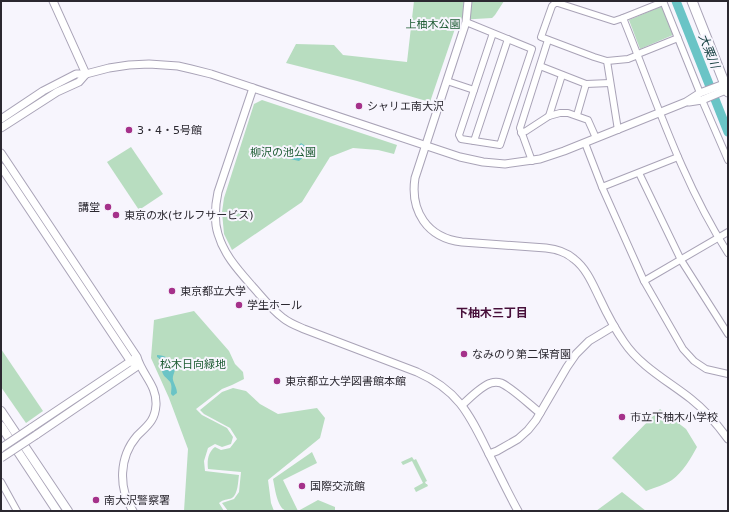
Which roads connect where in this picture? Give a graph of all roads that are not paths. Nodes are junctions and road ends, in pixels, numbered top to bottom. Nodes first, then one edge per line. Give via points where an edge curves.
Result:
1 (53, 1) edge
2 (468, 1) edge
3 (575, 1) edge
4 (663, 1) edge
5 (692, 1) edge
6 (698, 1) edge
7 (574, 8) junction
8 (623, 18) junction
9 (466, 22) junction
10 (493, 33) junction
11 (678, 38) junction
12 (508, 39) junction
13 (548, 40) junction
14 (638, 55) junction
15 (607, 61) junction
16 (540, 66) junction
17 (86, 74) junction
18 (562, 75) junction
19 (447, 81) junction
20 (610, 83) junction
21 (586, 84) junction
22 (727, 86) edge
23 (253, 88) junction
24 (474, 90) junction
25 (703, 96) junction
26 (660, 113) junction
27 (577, 115) junction
28 (549, 116) junction
29 (1, 119) edge
30 (1, 128) edge
31 (618, 130) junction
32 (521, 133) junction
33 (596, 138) junction
34 (474, 141) junction
35 (585, 143) junction
36 (425, 146) junction
37 (1, 153) edge
38 (678, 157) junction
39 (728, 160) edge
40 (532, 161) junction
41 (1, 167) edge
42 (639, 173) junction
43 (602, 187) junction
44 (728, 232) edge
45 (718, 237) junction
46 (728, 253) edge
47 (681, 260) junction
48 (644, 281) junction
49 (614, 326) junction
50 (728, 334) edge
51 (137, 357) junction
52 (131, 362) junction
53 (139, 365) junction
54 (728, 374) edge
55 (462, 405) junction
56 (1, 411) edge
57 (540, 413) junction
58 (1, 426) edge
59 (728, 439) edge
60 (14, 445) junction
61 (1, 448) edge
62 (1, 454) edge
63 (489, 454) junction
64 (1, 458) edge
65 (1, 482) edge
66 (17, 511) edge
67 (57, 511) edge
68 (68, 511) edge
69 (133, 511) edge
70 (518, 511) edge

1 - 17 street
2 - 9 street
3 - 7 street
4 - 8 street
4 - 11 street
5 - 22 main road
6 - 22 main road
7 - 8 street via 614,21
7 - 13 street via 553,4 540,37
8 - 14 street
9 - 10 street
9 - 19 street
10 - 12 street
10 - 24 street
11 - 14 street
11 - 25 street
12 - 34 street
12 - 34 street via 532,49 500,144
13 - 15 street
13 - 16 street
14 - 15 street via 628,59
14 - 26 street
15 - 20 street
16 - 18 street
16 - 32 street via 520,128
17 - 23 street via 129,65 172,65 191,68
17 - 29 street via 76,74 51,86
17 - 30 street via 79,82 57,92
18 - 21 street
18 - 28 street
19 - 24 street
19 - 36 street
20 - 21 street
20 - 31 street
21 - 27 street
22 - 25 street
23 - 36 street
23 - 55 street via 218,192 215,224 225,252 275,311 290,322 423,375 439,384
24 - 34 street via 459,135 461,139
25 - 26 street
25 - 39 street
26 - 31 street
26 - 38 street
27 - 28 street via 568,112
27 - 33 street via 588,120
28 - 32 street
31 - 33 street
32 - 40 street
33 - 35 street
35 - 40 street
35 - 43 street
36 - 40 street via 483,162 505,164
36 - 49 street via 413,191 418,212 431,229 444,238 457,242 546,248 570,255 585,271
37 - 51 street
38 - 42 street
38 - 45 street
41 - 52 street
42 - 43 street
42 - 47 street
43 - 48 street
44 - 45 street
45 - 46 street
45 - 47 street
47 - 48 street
47 - 50 street
48 - 54 street via 683,349 706,369
49 - 57 street via 579,350
49 - 59 street via 636,357 702,408
51 - 52 street
51 - 53 street
52 - 53 street
52 - 61 street, bridge
53 - 64 street, bridge
53 - 69 street via 154,388 156,404 152,420 132,443 124,463 124,491
55 - 57 street via 484,386 497,382
55 - 63 street via 476,426
56 - 68 main road
57 - 63 street via 522,436
58 - 60 main road
60 - 62 street
60 - 67 main road
63 - 70 street
65 - 66 street

